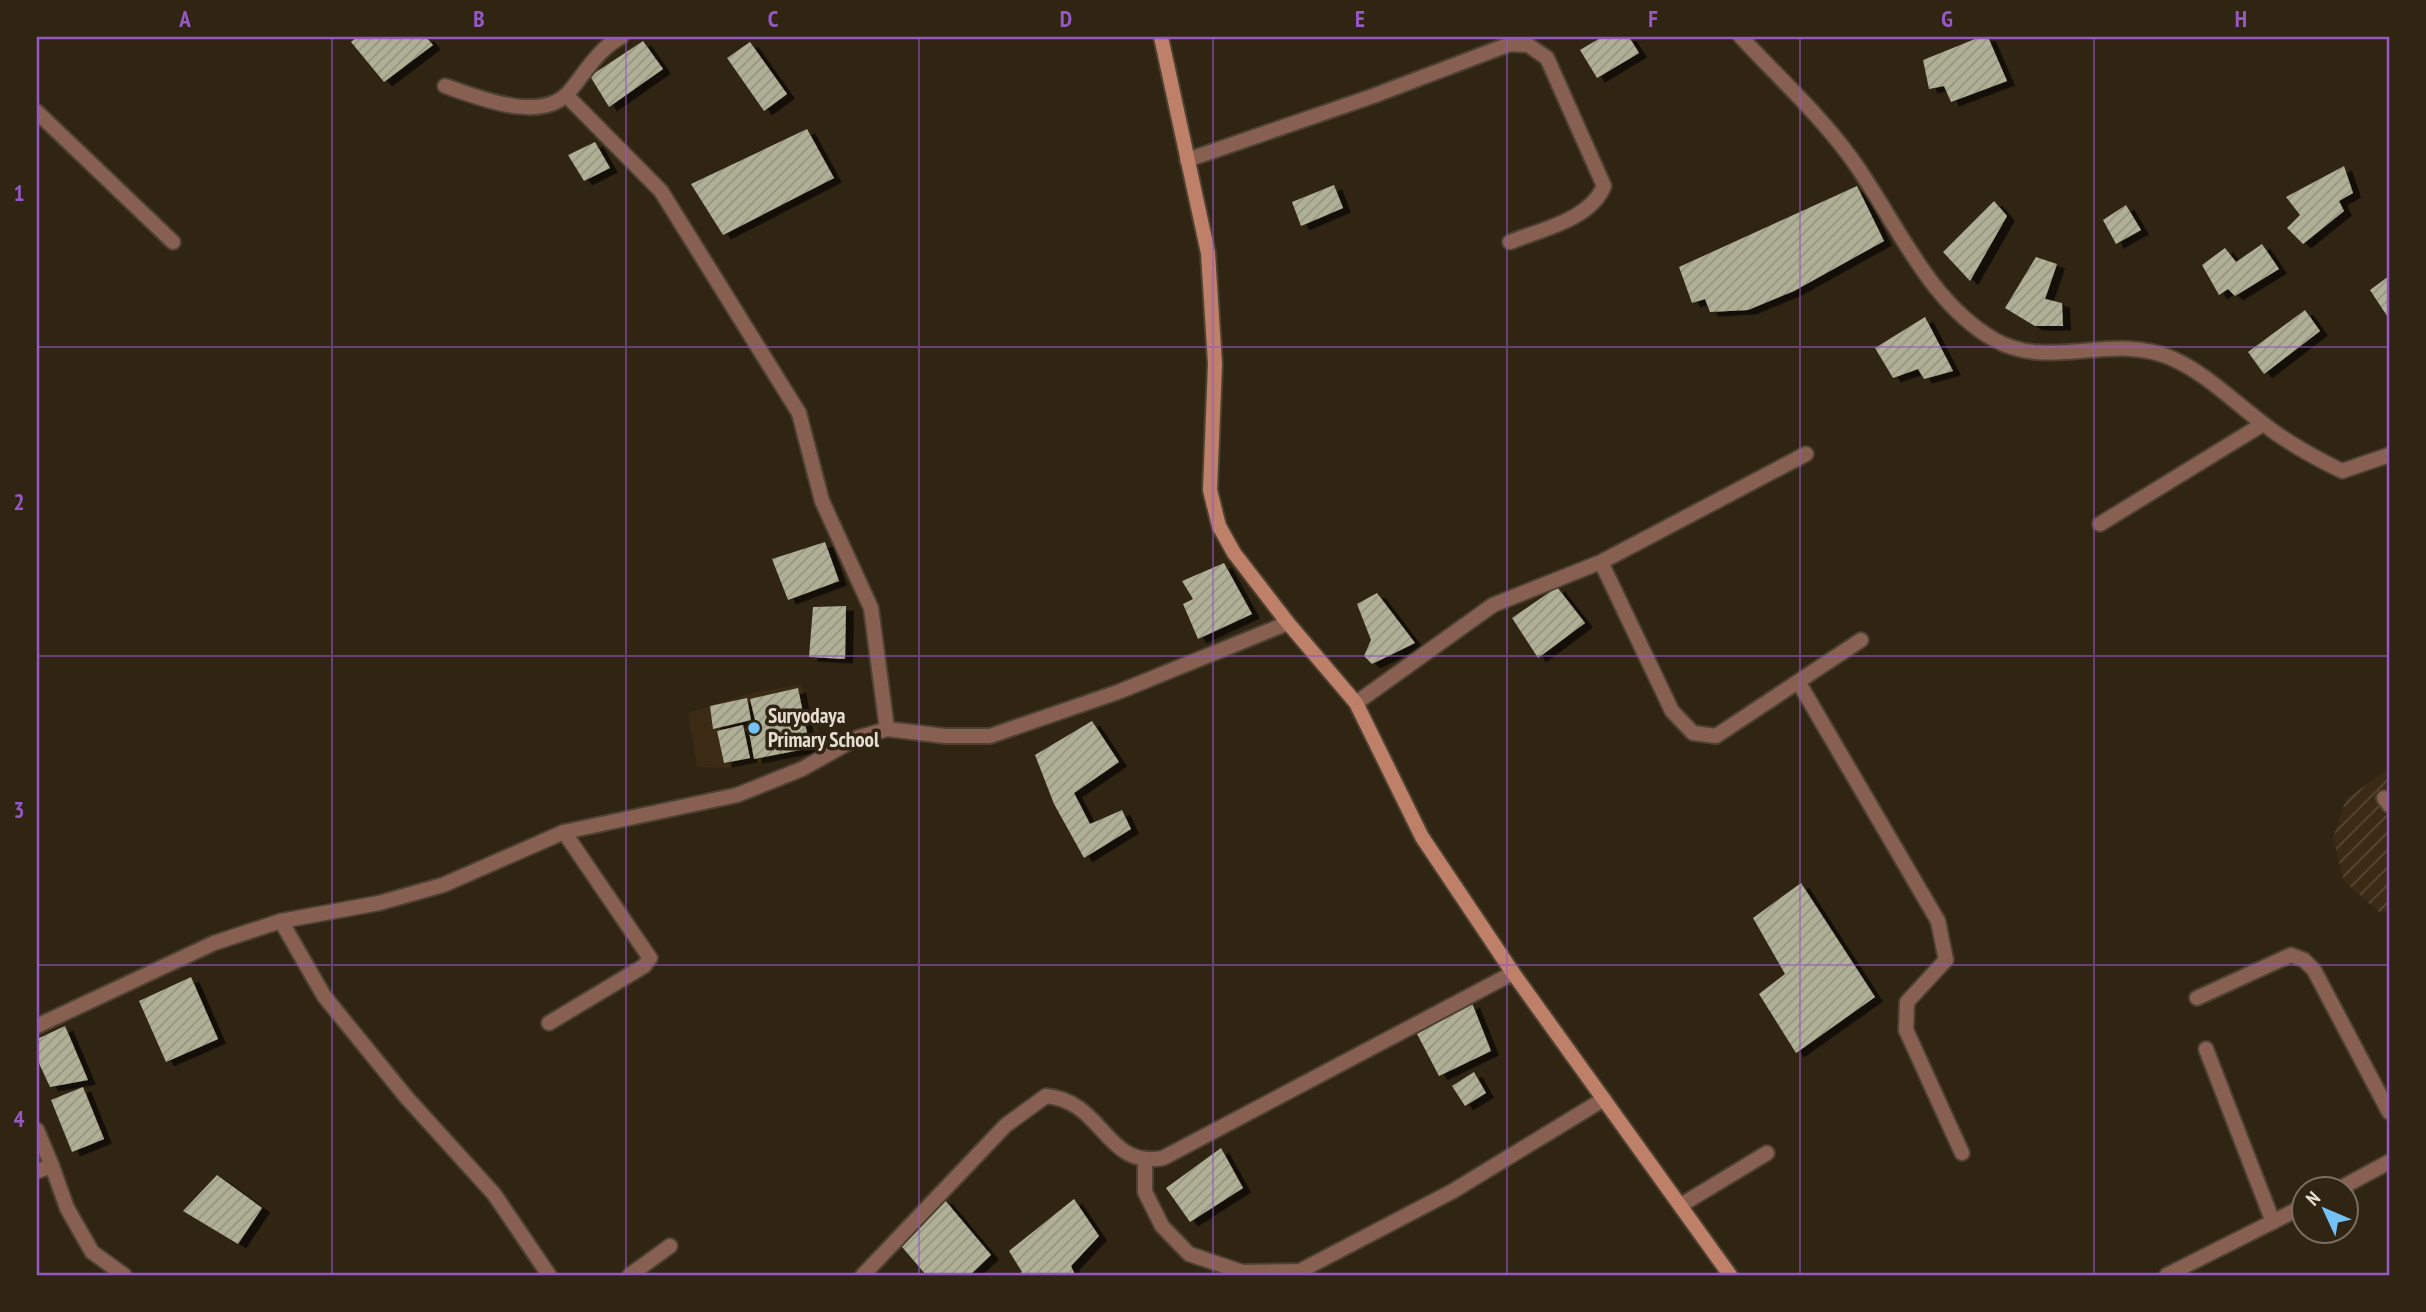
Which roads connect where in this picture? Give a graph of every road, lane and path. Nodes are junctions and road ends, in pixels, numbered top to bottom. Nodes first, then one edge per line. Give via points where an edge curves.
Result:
1 (621, 37) edge
2 (1161, 37) edge
3 (1741, 37) edge
4 (445, 86) dead end
5 (566, 95) junction
6 (37, 112) edge
7 (1187, 160) junction
8 (173, 242) dead end
9 (1510, 242) dead end
10 (2263, 424) junction
11 (1805, 454) dead end
12 (2389, 455) edge
13 (2100, 523) dead end
14 (1601, 562) junction
15 (1288, 623) junction
16 (1861, 640) dead end
17 (1799, 683) junction
18 (1356, 703) junction
19 (887, 729) junction
20 (564, 832) junction
21 (281, 921) junction
22 (1513, 973) junction
23 (2197, 998) dead end
24 (549, 1024) dead end
25 (37, 1026) edge
26 (2206, 1049) dead end
27 (1604, 1099) junction
28 (2389, 1112) edge
29 (37, 1129) edge
30 (1767, 1153) dead end
31 (1962, 1153) dead end
32 (1145, 1162) junction
33 (2389, 1162) edge
34 (52, 1166) junction
35 (37, 1171) edge
36 (2360, 1177) edge
37 (1681, 1205) junction
38 (2290, 1213) edge
39 (2273, 1222) junction
40 (670, 1246) dead end
41 (124, 1275) edge
42 (549, 1275) edge
43 (630, 1275) edge
44 (863, 1275) edge
45 (1730, 1275) edge
46 (2167, 1275) edge

1 - 5 street via 593,59
2 - 7 street
3 - 10 street via 1851,158 1954,307 1995,340 2038,355 2092,348 2137,349 2169,357 2204,377
4 - 5 street via 506,107 540,106
5 - 19 street via 661,191 799,413 822,501 871,608
6 - 8 street
7 - 9 street via 1510,44 1528,45 1547,58 1604,186 1599,198 1583,212
7 - 15 street via 1208,253 1215,364 1210,490 1229,544
10 - 12 street via 2342,471
10 - 13 street
11 - 14 street
14 - 17 street via 1672,711 1693,733 1716,736
14 - 18 street via 1493,605
15 - 18 street
15 - 19 street via 1118,692 990,736
16 - 17 street
17 - 31 street via 1938,921 1946,960 1907,1002 1906,1030
18 - 22 street via 1422,837
19 - 20 street via 857,738 802,769 737,795
20 - 21 street via 443,885 379,903
20 - 24 street via 650,958
21 - 25 street via 214,943
21 - 42 street via 324,996 494,1194
22 - 27 street
22 - 32 street via 1164,1158
23 - 28 street via 2291,955 2304,960
26 - 39 street
27 - 32 street via 1453,1191 1300,1271 1242,1272 1189,1254 1162,1226 1145,1192
27 - 37 street
29 - 34 street
30 - 37 street
32 - 44 street via 1128,1156 1079,1105 1064,1097 1046,1096 1006,1125
33 - 36 street
34 - 35 street
34 - 41 street via 67,1208 92,1252
37 - 45 street
38 - 39 street
39 - 46 street
40 - 43 street

